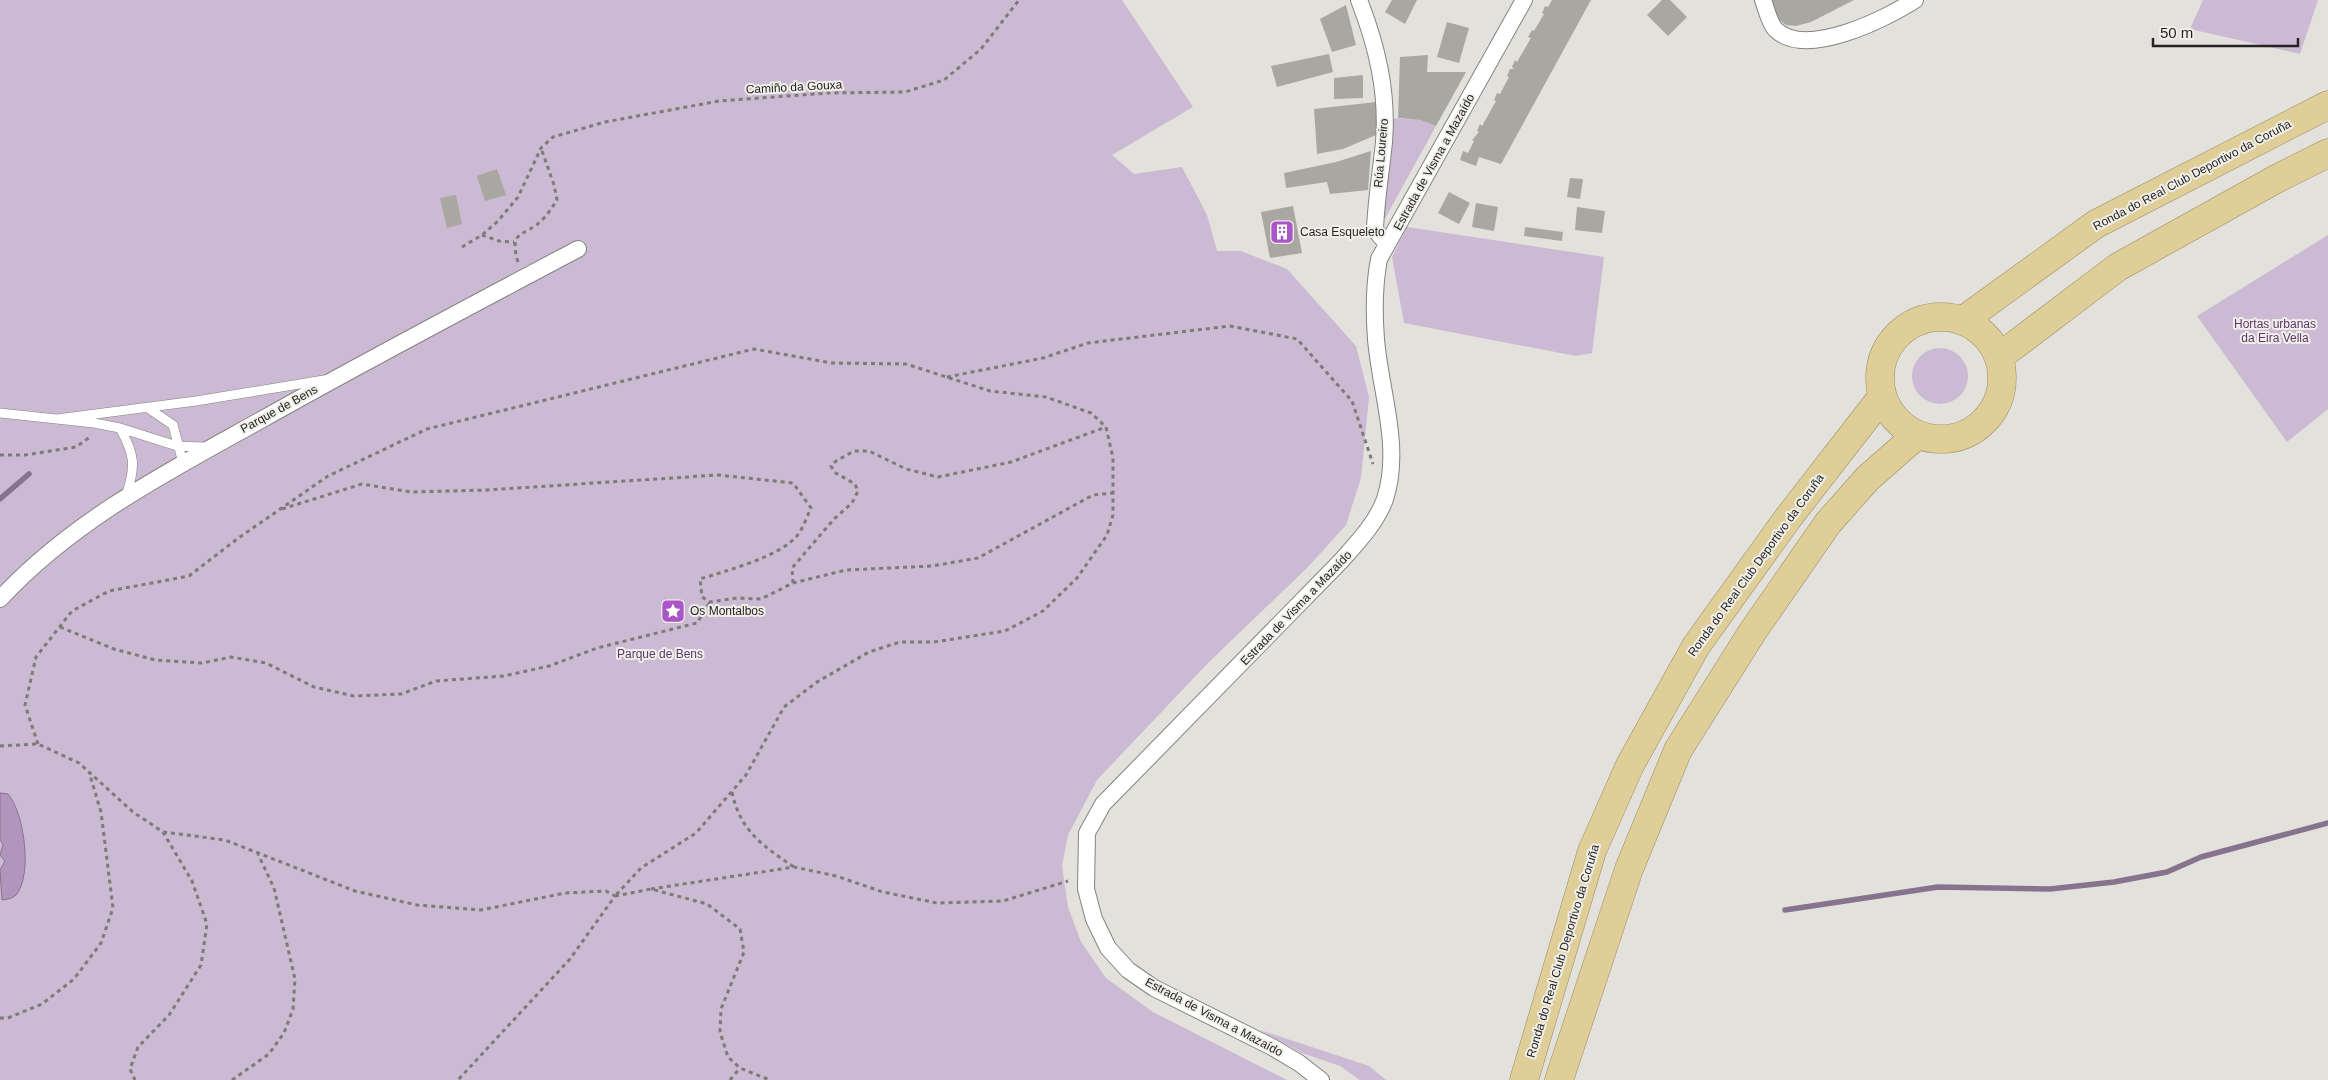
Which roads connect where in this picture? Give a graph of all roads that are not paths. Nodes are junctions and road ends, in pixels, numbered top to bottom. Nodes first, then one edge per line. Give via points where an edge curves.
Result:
1 (1359, 0) edge
2 (1524, 0) edge
3 (1763, 0) edge
4 (1915, 0) edge
5 (2328, 105) edge
6 (2328, 153) edge
7 (1387, 244) junction
8 (578, 249) dead end
9 (1962, 321) junction
10 (1999, 357) junction
11 (337, 378) junction
12 (1882, 398) junction
13 (148, 408) junction
14 (0, 413) edge
15 (57, 418) junction
16 (120, 428) junction
17 (1917, 435) junction
18 (177, 446) junction
19 (213, 446) junction
20 (183, 463) junction
21 (126, 496) junction
22 (0, 599) edge
23 (1321, 1080) edge
24 (1524, 1080) edge
25 (1560, 1080) edge

1 - 7 street, Rúa Loureiro via 1381,68 1384,142 1375,230
2 - 7 street, Estrada de Visma a Mazaído
3 - 4 street via 1774,28 1797,38 1817,38 1836,37 1867,26
5 - 9 highway, Ronda do Real Club Deportivo da Coruña via 2096,224
6 - 10 highway via 2118,267
7 - 23 street, Estrada de Visma a Mazaído via 1379,259 1375,309 1376,340 1390,430 1391,468 1384,501 1369,528 1341,562 1103,804 1088,833 1086,889 1094,919 1108,948 1128,970 1154,988 1299,1062
8 - 11 street, Parque de Bens
9 - 10 highway via 1978,329
9 - 12 highway via 1945,317 1927,319 1910,325 1896,336 1881,365
10 - 17 highway via 2001,391 1985,421 1970,432 1953,438
11 - 13 lane
11 - 19 street, Parque de Bens
12 - 17 highway via 1902,426
12 - 24 highway, Ronda do Real Club Deportivo da Coruña via 1788,518 1696,646 1630,765 1592,851
13 - 15 lane
13 - 18 lane via 173,425
14 - 15 lane
15 - 16 lane
16 - 18 lane
16 - 21 lane via 132,449 133,476
17 - 25 highway via 1868,478 1828,523 1753,631 1678,750 1629,869
18 - 19 lane
18 - 20 lane
19 - 20 street, Parque de Bens
20 - 21 street, Parque de Bens
21 - 22 street, Parque de Bens via 76,530

